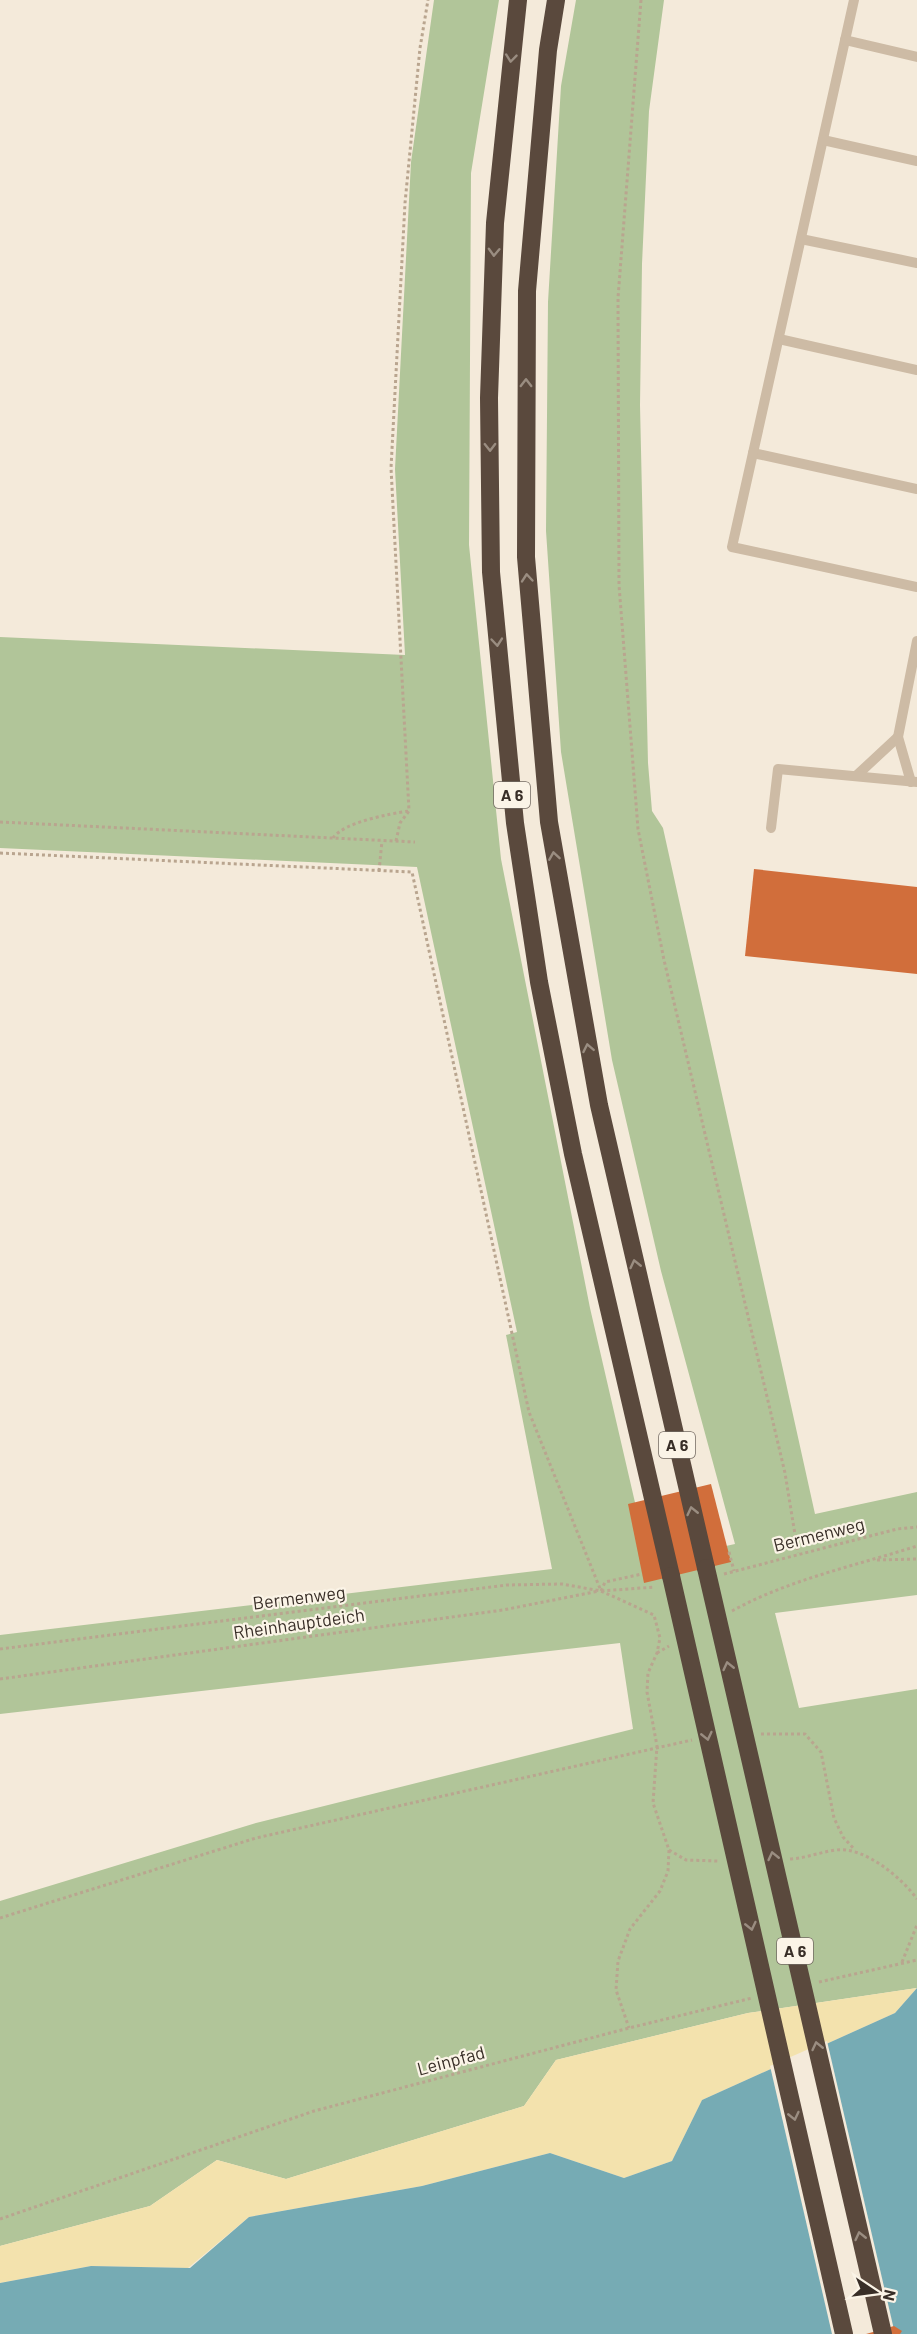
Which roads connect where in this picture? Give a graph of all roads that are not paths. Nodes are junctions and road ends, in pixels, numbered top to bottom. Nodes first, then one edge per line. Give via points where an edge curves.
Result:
1 (518, 0) edge
2 (556, 0) edge
3 (854, 0) edge
4 (845, 40) junction
5 (917, 57) edge
6 (823, 140) junction
7 (917, 161) edge
8 (801, 239) junction
9 (917, 263) edge
10 (779, 339) junction
11 (917, 370) edge
12 (753, 453) junction
13 (917, 489) edge
14 (917, 587) edge
15 (917, 641) edge
16 (897, 737) junction
17 (855, 776) junction
18 (914, 782) edge
19 (771, 828) dead end
20 (844, 2334) edge
21 (883, 2334) edge

1 -> 20 highway, A 6, bridge via 495,223 489,398 491,572 513,811 538,982 573,1154
21 -> 2 highway, A 6, bridge via 599,1105 549,822 526,557 526,291
3 - 4 lane
4 - 5 lane
4 - 6 lane
6 - 7 lane
6 - 8 lane
8 - 9 lane
8 - 10 lane
10 - 11 lane
10 - 12 lane
12 - 13 lane
12 - 14 lane via 732,547
15 - 16 lane
16 - 17 lane
16 - 18 lane
17 - 18 lane
17 - 19 lane via 778,768

